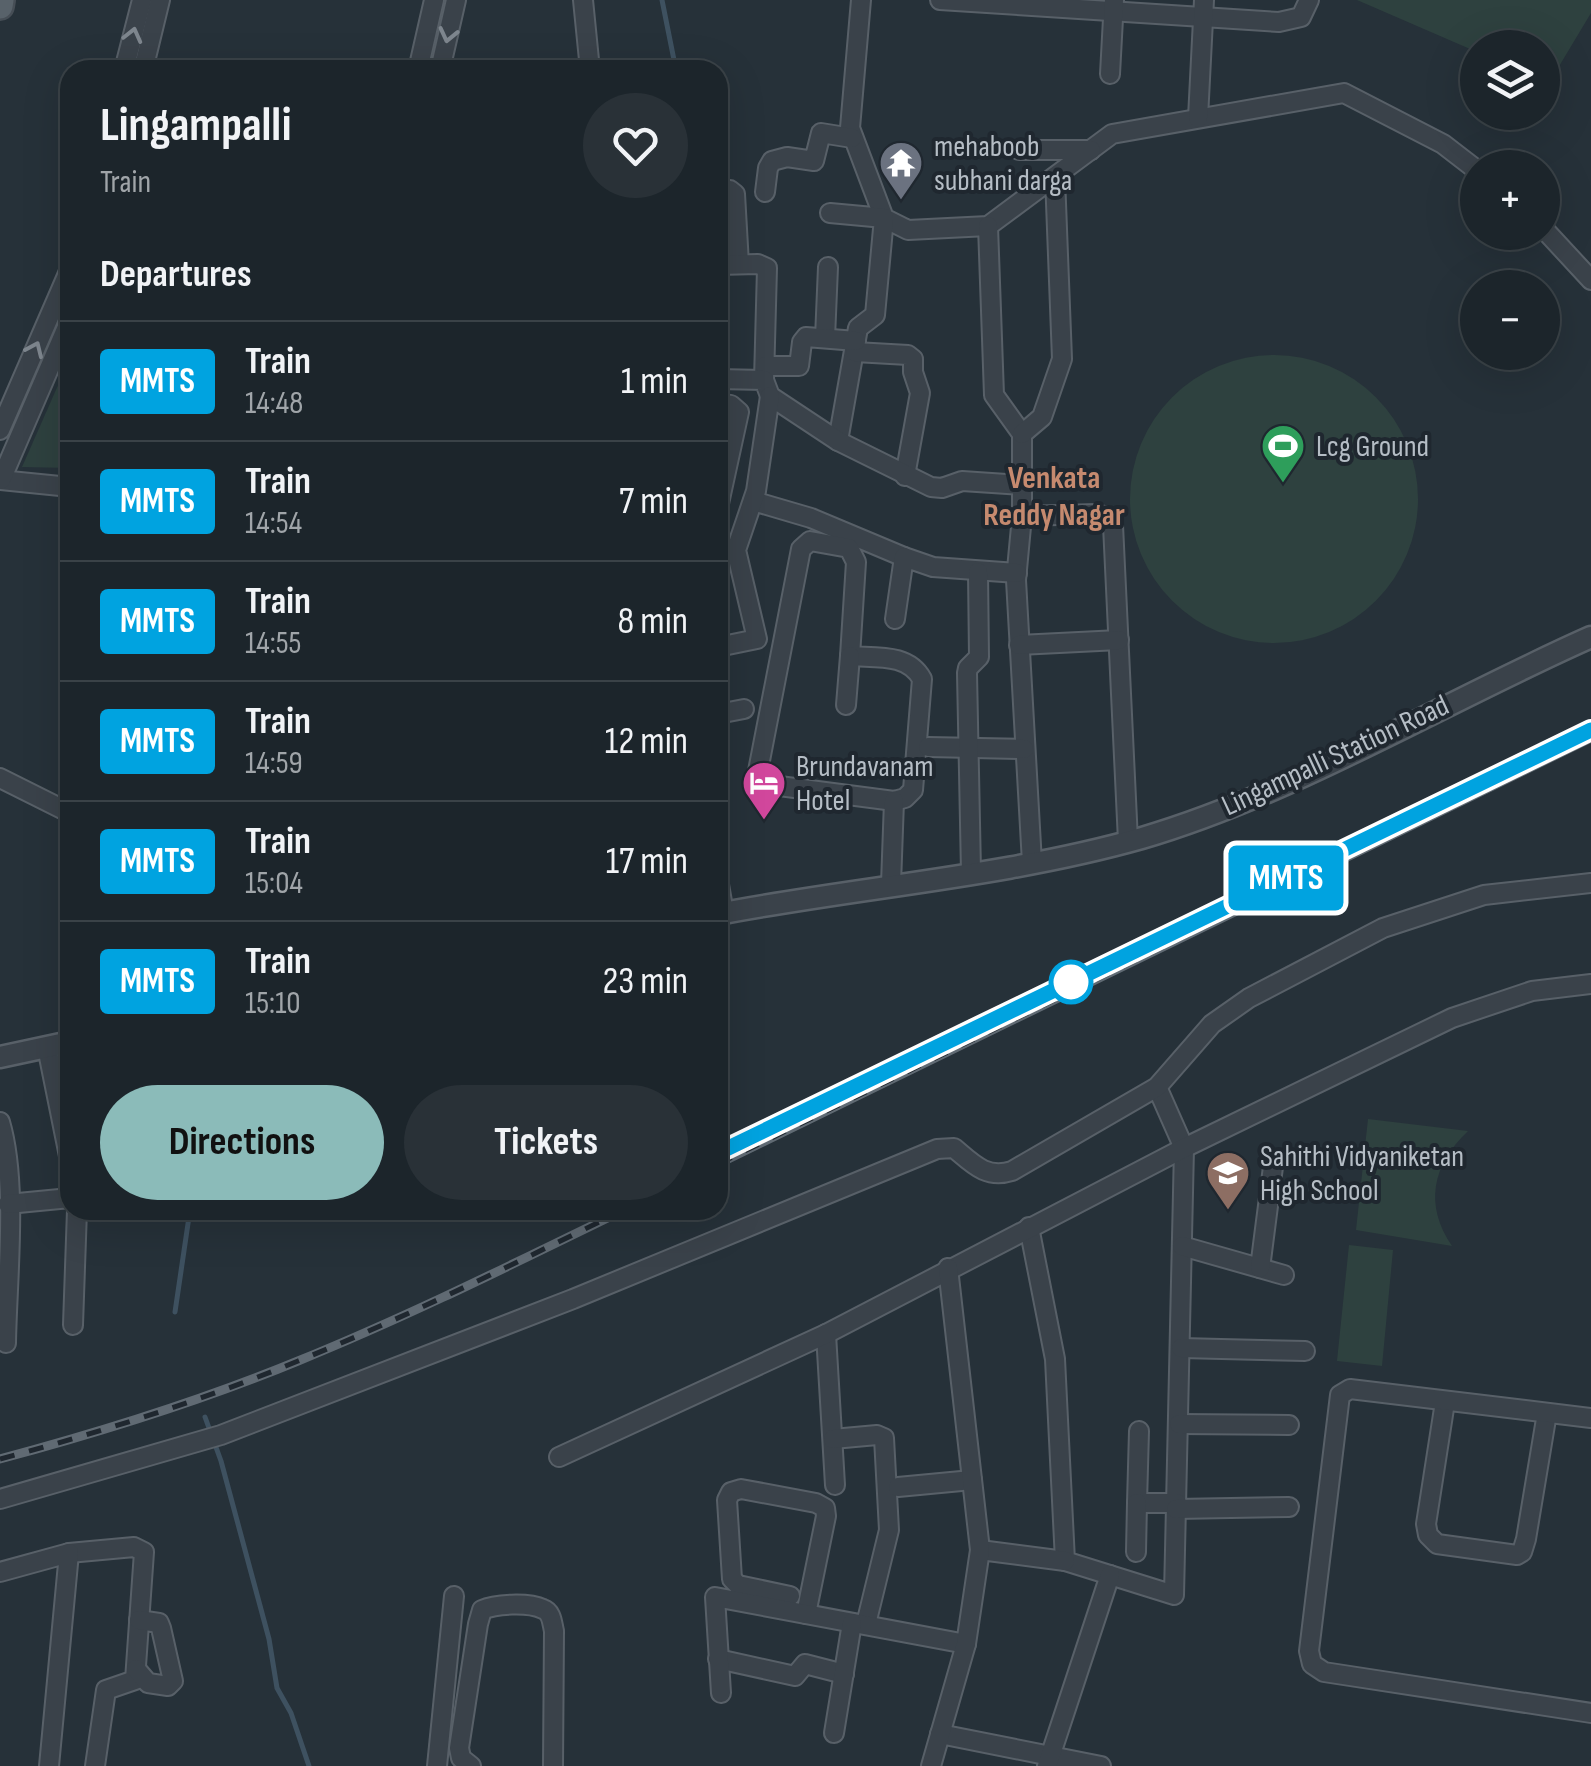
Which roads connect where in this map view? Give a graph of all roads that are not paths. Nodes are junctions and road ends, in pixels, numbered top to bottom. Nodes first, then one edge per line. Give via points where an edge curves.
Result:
1 (142, 0) edge
2 (160, 0) edge
3 (434, 0) edge
4 (456, 0) edge
5 (583, 0) edge
6 (862, 0) edge
7 (943, 0) edge
8 (1309, 0) edge
9 (1027, 2) edge
10 (1114, 5) edge
11 (1203, 8) edge
12 (127, 60) edge
13 (145, 60) edge
14 (420, 60) edge
15 (442, 60) edge
16 (589, 60) edge
17 (1110, 74) dead end
18 (1198, 118) junction
19 (852, 138) junction
20 (1019, 150) dead end
21 (1091, 150) junction
22 (1460, 157) edge
23 (1055, 176) junction
24 (728, 190) edge
25 (765, 192) dead end
26 (830, 213) dead end
27 (884, 218) junction
28 (988, 226) junction
29 (1560, 246) edge
30 (739, 264) junction
31 (728, 265) edge
32 (828, 267) dead end
33 (1591, 280) edge
34 (60, 292) edge
35 (825, 331) junction
36 (856, 340) junction
37 (60, 343) edge
38 (728, 380) edge
39 (766, 381) junction
40 (728, 405) edge
41 (0, 430) edge
42 (1022, 434) junction
43 (838, 442) junction
44 (728, 460) edge
45 (904, 476) junction
46 (0, 480) edge
47 (60, 485) edge
48 (1023, 486) junction
49 (753, 500) junction
50 (1022, 516) junction
51 (728, 549) edge
52 (728, 554) edge
53 (904, 557) junction
54 (978, 572) junction
55 (1017, 572) junction
56 (895, 619) dead end
57 (1591, 637) edge
58 (1119, 640) junction
59 (728, 645) edge
60 (1019, 645) junction
61 (850, 656) junction
62 (846, 705) dead end
63 (744, 709) dead end
64 (728, 712) edge
65 (928, 747) dead end
66 (968, 749) junction
67 (1024, 749) junction
68 (0, 778) edge
69 (894, 802) junction
70 (60, 808) edge
71 (1128, 841) junction
72 (1032, 863) junction
73 (971, 872) junction
74 (1591, 883) edge
75 (891, 884) junction
76 (728, 912) edge
77 (1591, 984) edge
78 (60, 1044) edge
79 (47, 1047) junction
80 (0, 1056) edge
81 (1157, 1087) junction
82 (60, 1112) edge
83 (0, 1122) edge
84 (1184, 1148) junction
85 (1274, 1159) dead end
86 (60, 1199) edge
87 (8, 1204) junction
88 (77, 1220) edge
89 (1029, 1227) junction
90 (1182, 1246) junction
91 (948, 1268) junction
92 (1260, 1268) junction
93 (1284, 1276) dead end
94 (73, 1325) dead end
95 (826, 1334) junction
96 (6, 1344) dead end
97 (1181, 1348) junction
98 (1305, 1351) dead end
99 (1445, 1402) junction
100 (1547, 1413) junction
101 (1591, 1418) edge
102 (1178, 1424) junction
103 (1289, 1425) dead end
104 (1140, 1430) dead end
105 (833, 1440) junction
106 (558, 1458) dead end
107 (972, 1480) junction
108 (836, 1485) dead end
109 (898, 1487) dead end
110 (0, 1499) edge
111 (1137, 1503) junction
112 (1176, 1506) junction
113 (1289, 1507) dead end
114 (980, 1550) junction
115 (1136, 1552) dead end
116 (69, 1554) junction
117 (1065, 1560) junction
118 (0, 1572) edge
119 (1110, 1575) junction
120 (454, 1596) dead end
121 (797, 1604) junction
122 (139, 1620) junction
123 (859, 1623) junction
124 (966, 1644) junction
125 (718, 1659) junction
126 (136, 1669) junction
127 (844, 1674) junction
128 (721, 1694) dead end
129 (1591, 1713) edge
130 (834, 1733) dead end
131 (940, 1734) junction
132 (1048, 1761) edge
133 (48, 1766) edge
134 (94, 1766) edge
135 (437, 1766) edge
136 (471, 1766) edge
137 (553, 1766) edge
138 (931, 1766) edge
139 (1101, 1766) edge

12 -> 1 street
2 - 13 street
3 - 14 street
4 -> 15 street
5 - 16 street
6 - 19 street
7 - 9 street
8 - 11 street via 1301,18 1292,21
9 - 10 street
10 - 11 street
10 - 17 street
11 - 18 street
18 - 21 street via 1112,134
18 - 22 street via 1344,93
19 - 25 street via 821,133 814,161 772,161
19 - 27 street
20 - 21 street
21 - 23 street
23 - 28 street
23 - 42 street via 1062,359 1042,417
24 - 30 street via 734,194
26 - 27 street
27 - 28 street via 908,230
27 - 36 street via 875,315
28 - 42 street via 994,395
29 - 33 street
30 - 31 street
30 - 39 street via 767,268
32 - 35 street
41 -> 34 street
35 - 36 street
35 - 39 street via 803,338 799,366
36 - 43 street
36 - 45 street via 913,359 920,393
37 - 46 street
38 - 39 street
39 - 43 street
39 - 49 street
40 - 44 street via 738,412
42 - 48 street
43 - 45 street
45 - 48 street via 930,487 962,481
46 - 47 street
48 - 50 street
49 - 51 street
49 - 53 street
50 - 55 street
50 - 58 street via 1108,517
52 - 59 street via 757,639
53 - 54 street
53 - 56 street
54 - 55 street
54 - 66 street via 979,657 968,668
55 - 60 street
57 - 71 street, Lingampalli Station Road via 1278,788
58 - 60 street
58 - 71 street
60 - 67 street
61 - 62 street
61 - 69 street via 903,660 922,679 912,790
61 - 69 street via 854,554 810,541 801,549 757,776 764,784
63 - 64 street
65 - 66 street
66 - 67 street
66 - 73 street
67 - 72 street
68 - 70 street
69 - 75 street
71 - 72 street, Lingampalli Station Road
72 - 73 street, Lingampalli Station Road
73 - 75 street, Lingampalli Station Road
74 - 81 street via 1484,895 1383,928 1212,1024
75 - 76 street, Lingampalli Station Road
77 - 84 street via 1532,991 1452,1018
78 - 79 street
79 - 80 street
79 - 82 street
81 - 84 street
81 - 110 street via 1012,1171 983,1172 954,1148 937,1149 212,1438
83 - 87 street
84 - 89 street
84 - 90 street
85 - 92 street
86 - 87 street
87 - 96 street
88 - 94 street
89 - 91 street
89 - 117 street via 1055,1359
90 - 92 street
90 - 97 street
91 - 95 street
91 - 107 street
92 - 93 street
95 - 105 street
95 - 106 street
97 - 98 street
97 - 102 street
99 - 100 street
99 - 100 street via 1428,1535 1437,1544 1517,1555 1526,1539
99 - 129 street via 1350,1389 1340,1395 1312,1664 1324,1672
100 - 101 street
102 - 103 street
102 - 112 street
104 - 111 street
105 - 108 street
105 - 123 street via 884,1438 889,1530
107 - 109 street
107 - 114 street
111 - 112 street
111 - 115 street
112 - 113 street
112 - 119 street via 1174,1595
114 - 117 street
114 - 124 street
116 - 118 street
116 - 122 street via 134,1547 144,1552
116 - 133 street
117 - 119 street
119 - 132 street
120 - 135 street
121 - 121 street via 825,1508 731,1492 732,1579
121 - 123 street
121 - 125 street via 716,1597
122 - 126 street
122 - 126 street via 159,1623 173,1681 148,1683
123 - 124 street
123 - 127 street
124 - 131 street
125 - 127 street via 795,1676 805,1664
125 - 128 street
126 - 134 street via 135,1680 106,1690
127 - 130 street
131 - 132 street
131 - 138 street
132 - 139 street
136 - 137 street via 460,1748 476,1642 482,1610 496,1604 543,1609 551,1616

